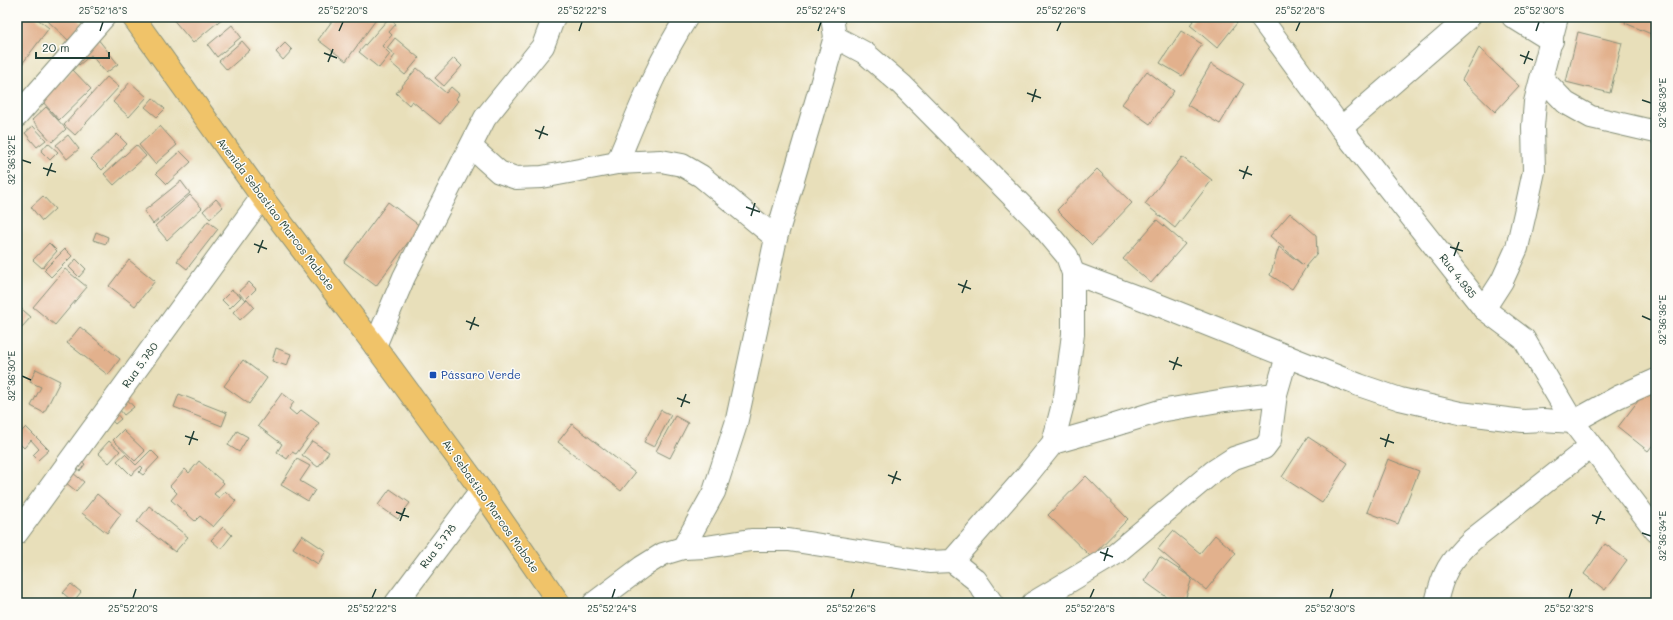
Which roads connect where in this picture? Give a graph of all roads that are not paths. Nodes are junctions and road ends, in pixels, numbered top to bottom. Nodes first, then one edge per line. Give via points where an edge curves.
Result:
1 (104, 17) edge
2 (133, 17) edge
3 (554, 17) edge
4 (687, 17) edge
5 (1260, 17) edge
6 (1469, 17) edge
7 (1513, 17) edge
8 (1557, 17) edge
9 (834, 27) edge
10 (1552, 41) junction
11 (1542, 78) junction
12 (17, 116) edge
13 (1341, 128) junction
14 (1656, 132) edge
15 (471, 147) junction
16 (617, 163) junction
17 (262, 197) junction
18 (776, 238) junction
19 (1073, 273) junction
20 (1484, 309) junction
21 (375, 346) junction
22 (1287, 356) junction
23 (1656, 380) edge
24 (1276, 394) junction
25 (422, 410) joint
26 (1573, 422) junction
27 (1053, 443) junction
28 (1591, 446) junction
29 (481, 490) junction
30 (1656, 531) edge
31 (17, 534) edge
32 (683, 548) junction
33 (952, 561) junction
34 (396, 603) edge
35 (559, 603) edge
36 (594, 603) edge
37 (992, 603) edge
38 (1033, 603) edge
39 (1436, 603) edge

1 - 12 street
2 - 17 main road, Avenida Sebastiao Marcos Mabote
3 - 15 street via 543,46 485,118
4 - 16 street via 654,76
5 - 13 street, Rua 4.935
6 - 13 street
7 - 10 street
8 - 10 street
9 - 18 street
9 - 19 street via 902,85 1041,225 1067,256
10 - 11 street
11 - 14 street via 1566,103 1591,117
11 - 20 street via 1535,102 1534,171 1525,213 1516,248 1502,281
13 - 20 street, Rua 4.935
15 - 16 street via 499,172 516,178 542,177
15 - 21 street via 404,277
16 - 18 street via 661,161 682,165 701,176
17 - 21 main road, Avenida Sebastiao Marcos Mabote
17 - 31 street, Rua 5.780
18 - 32 street via 736,424 714,492
19 - 22 street
19 - 27 street via 1072,334 1064,396
20 - 26 street, Rua 4.935 via 1524,339
21 - 25 main road, Avenida Sebastiao Marcos Mabote
22 - 24 street
22 - 26 street via 1400,399 1460,413 1523,421
23 - 26 street
24 - 27 street via 1160,411
24 - 38 street via 1270,440 1264,448 1234,458 1214,471 1114,554
25 - 29 main road, Av. Sebastiao Marcos Mabote
26 - 28 street, Rua 4.935
27 - 33 street
28 - 30 street, Rua 4.935
28 - 39 street via 1454,557 1441,580
29 - 34 street, Rua 5.778
29 - 35 main road, Av. Sebastiao Marcos Mabote
32 - 33 street via 751,540 790,540 929,562
32 - 36 street via 663,554
33 - 37 street via 976,580

